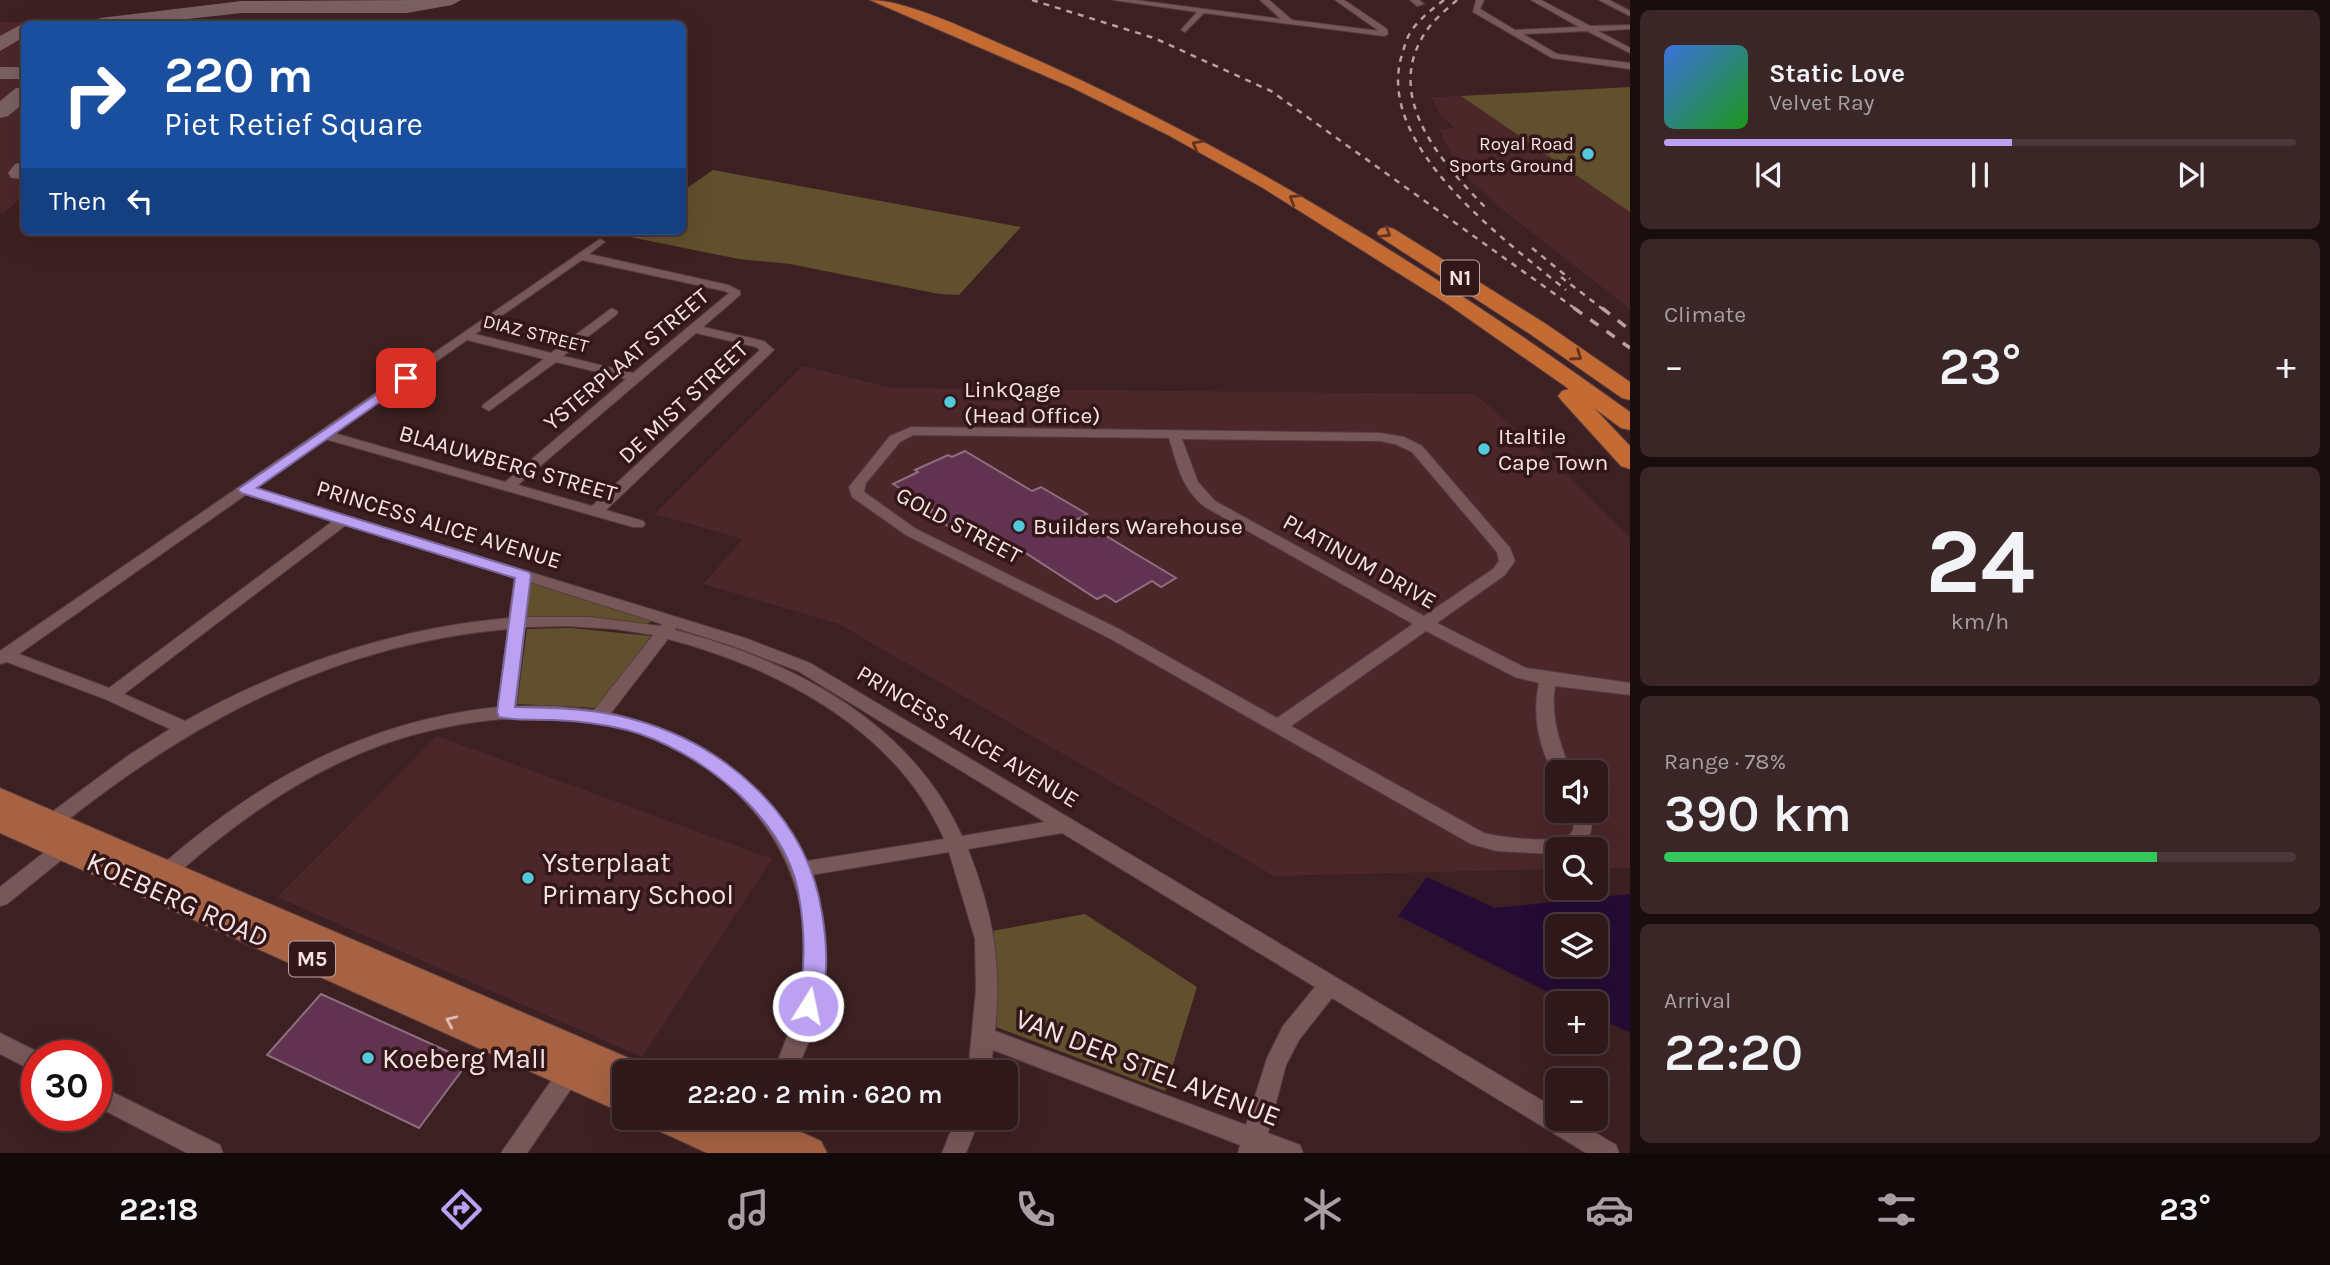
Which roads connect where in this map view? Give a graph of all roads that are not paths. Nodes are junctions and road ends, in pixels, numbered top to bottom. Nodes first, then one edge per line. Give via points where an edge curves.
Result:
1 (877, 0) edge
2 (907, 0) edge
3 (1117, 0) edge
4 (1185, 0) edge
5 (1264, 0) edge
6 (1339, 0) edge
7 (1480, 0) edge
8 (1535, 0) edge
9 (1603, 0) edge
10 (1200, 11) junction
11 (1630, 14) edge
12 (1290, 22) junction
13 (1630, 27) edge
14 (1589, 29) junction
15 (1185, 30) dead end
16 (1513, 32) junction
17 (1630, 51) edge
18 (1630, 66) edge
19 (1236, 147) dead end
20 (1284, 173) dead end
21 (600, 242) dead end
22 (581, 256) junction
23 (1455, 301) junction
24 (612, 312) dead end
25 (696, 329) junction
26 (467, 336) junction
27 (552, 358) junction
28 (1555, 367) junction
29 (637, 378) junction
30 (1630, 393) edge
31 (489, 407) dead end
32 (1630, 423) edge
33 (1630, 433) edge
34 (1174, 434) junction
35 (325, 435) junction
36 (1630, 461) edge
37 (507, 487) junction
38 (246, 489) junction
39 (595, 512) junction
40 (343, 520) junction
41 (638, 524) dead end
42 (523, 575) junction
43 (516, 623) junction
44 (1424, 623) junction
45 (668, 627) junction
46 (3, 657) edge
47 (1548, 680) junction
48 (1630, 680) edge
49 (1566, 681) junction
50 (1630, 689) edge
51 (111, 695) junction
52 (876, 709) junction
53 (506, 712) junction
54 (598, 718) junction
55 (858, 722) junction
56 (1278, 726) junction
57 (183, 727) junction
58 (1557, 760) edge
59 (0, 799) edge
60 (0, 820) edge
61 (1061, 822) junction
62 (1583, 823) edge
63 (57, 835) junction
64 (956, 844) junction
65 (802, 869) junction
66 (158, 879) junction
67 (0, 898) edge
68 (1329, 985) junction
69 (984, 1037) junction
70 (0, 1044) edge
71 (21, 1055) edge
72 (789, 1060) edge
73 (981, 1060) edge
74 (575, 1063) junction
75 (612, 1070) edge
76 (612, 1089) edge
77 (112, 1102) edge
78 (747, 1130) edge
79 (963, 1130) edge
80 (1252, 1146) edge
81 (211, 1153) edge
82 (513, 1153) edge
83 (808, 1153) edge
84 (954, 1153) edge
85 (1291, 1153) edge
86 (1606, 1153) edge

23 -> 1 highway, N1 via 1352,234 1178,134 1009,53
2 - 19 highway via 1097,78
3 - 10 street
4 - 10 street
5 - 12 street
6 - 12 street via 1384,34
7 - 16 street via 1476,10
8 - 14 street
9 - 11 street
10 - 12 street
10 - 15 street
13 - 14 street
14 - 16 street
14 - 17 street
16 - 18 street via 1558,57
20 -> 30 highway, N1 via 1445,268
21 - 22 street
22 - 25 street, YSTERPLAAT STREET via 734,290 734,296
22 - 26 street via 548,272
23 - 28 highway, N1
23 - 36 highway via 1581,405
24 - 27 street
25 - 29 street, YSTERPLAAT STREET
25 - 39 street, DE MIST STREET via 760,344 768,350
26 - 27 street, DIAZ STREET
26 - 35 street
27 - 29 street, DIAZ STREET
27 - 31 street
28 - 32 highway, N1
28 - 33 highway
29 - 37 street, YSTERPLAAT STREET
34 - 44 street, PLATINUM DRIVE via 1191,488 1199,497
34 - 44 street, GOLD STREET via 1380,437 1417,449 1505,551 1507,561 1499,572
34 - 56 street, GOLD STREET via 911,431 895,439 860,481 857,494 911,531 1115,634
35 - 37 street, BLAAUWBERG STREET
35 - 38 street
37 - 39 street, BLAAUWBERG STREET
38 - 40 street, PRINCESS ALICE AVENUE
38 - 46 street
39 - 41 street, BLAAUWBERG STREET
40 - 42 street, PRINCESS ALICE AVENUE
40 - 51 street
42 - 43 street
42 - 45 street, PRINCESS ALICE AVENUE
43 - 45 street
43 - 53 street
43 - 57 street via 445,631 349,654 259,688
44 - 47 street, PLATINUM DRIVE via 1502,664
44 - 56 street
45 - 52 street, PRINCESS ALICE AVENUE via 780,656
45 - 54 street
45 - 55 street via 764,665
46 - 51 street
47 - 49 street, PLATINUM DRIVE
47 - 58 street via 1545,733
48 - 49 street, PLATINUM DRIVE
49 - 50 street, PLATINUM DRIVE
51 - 57 street
52 - 55 street
52 - 61 street, PRINCESS ALICE AVENUE
53 - 54 street
53 - 66 street via 427,725 330,759 243,810
54 - 65 street via 656,734 728,774 782,829
55 - 64 street via 921,783
56 - 62 street, GOLD STREET via 1478,839 1553,847 1572,843 1581,835
57 - 63 street via 114,772
59 - 63 main road, KOEBERG ROAD / M5
60 - 63 main road, KOEBERG ROAD / M5
61 - 64 street via 1055,828
61 - 68 street, PRINCESS ALICE AVENUE
63 - 66 main road, KOEBERG ROAD / M5
63 - 67 street
64 - 65 street
64 - 69 street via 984,937
65 - 72 street via 813,914 815,959 803,1027
66 - 74 main road, KOEBERG ROAD / M5
68 - 80 street via 1291,1033 1275,1065
68 - 86 street, PRINCESS ALICE AVENUE
69 - 73 street
69 - 80 street, VAN DER STEL AVENUE
70 - 71 street
74 - 75 main road, KOEBERG ROAD / M5
74 - 76 main road, KOEBERG ROAD / M5
74 - 82 street
77 - 81 street
78 - 83 main road
79 - 84 street
80 - 85 street, VAN DER STEL AVENUE

